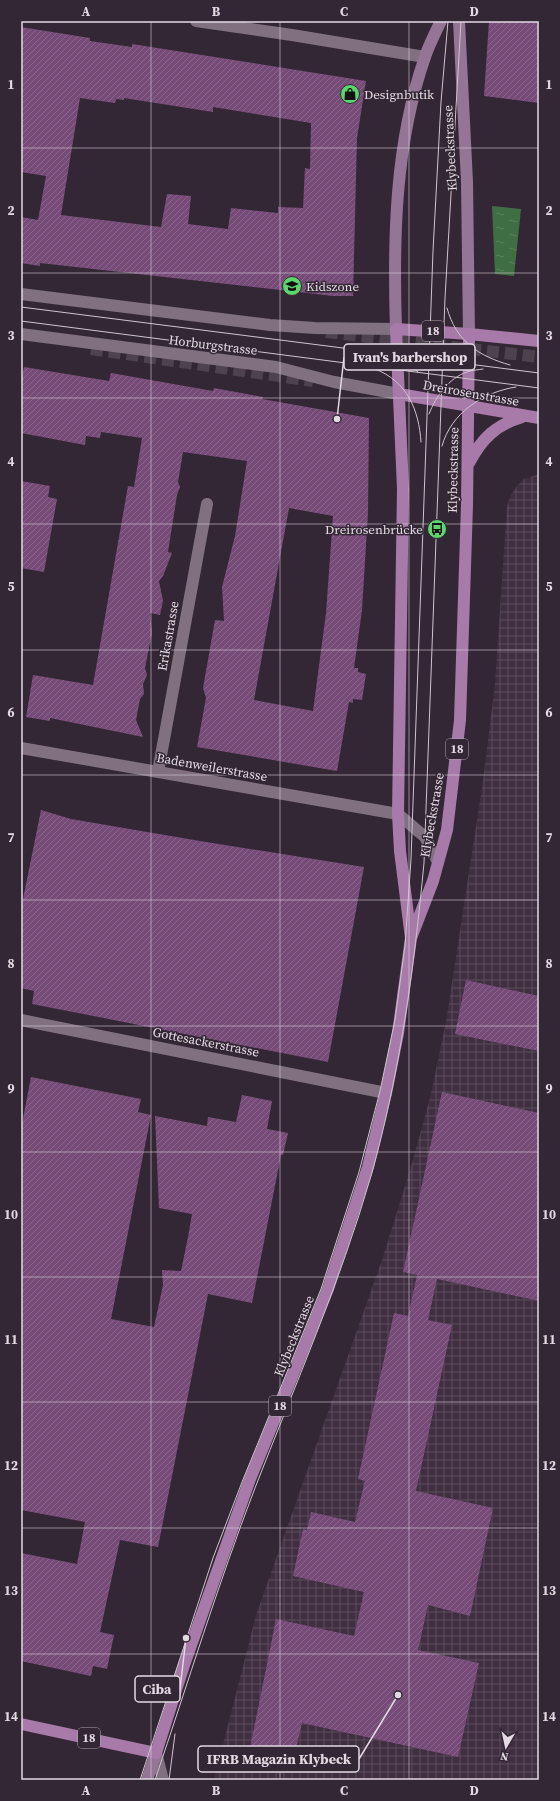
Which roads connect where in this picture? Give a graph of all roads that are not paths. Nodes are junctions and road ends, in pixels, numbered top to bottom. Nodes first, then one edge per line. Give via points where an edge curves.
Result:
1 (196, 21) edge
2 (441, 21) edge
3 (459, 21) edge
4 (425, 57) junction
5 (21, 294) edge
6 (396, 329) junction
7 (21, 334) edge
8 (469, 334) junction
9 (539, 341) edge
10 (399, 394) junction
11 (468, 407) junction
12 (524, 416) junction
13 (539, 418) edge
14 (468, 466) junction
15 (207, 504) dead end
16 (21, 748) edge
17 (158, 772) junction
18 (398, 814) junction
19 (438, 862) junction
20 (411, 938) junction
21 (21, 1020) edge
22 (386, 1093) junction
23 (21, 1724) edge
24 (156, 1753) junction
25 (147, 1780) edge
26 (163, 1780) edge

1 - 4 street
2 - 4 street, Klybeckstrasse
3 - 8 street, Klybeckstrasse via 467,182
4 - 6 street, Klybeckstrasse via 410,119 399,184 395,264
5 - 6 street, Horburgstrasse via 270,325
6 - 8 main road, 18
6 - 10 main road, Klybeckstrasse / 18
7 - 10 street, Horburgstrasse via 276,367 334,382
8 - 9 main road, 18
8 - 11 main road, Klybeckstrasse / 18
10 - 11 main road, Dreirosenstrasse
10 - 18 main road, Klybeckstrasse / 18 via 402,489
11 - 12 main road, Dreirosenstrasse
11 - 14 main road, Klybeckstrasse / 18
12 - 13 main road, Dreirosenstrasse
12 - 14 main road via 500,425 491,432 475,451
14 - 19 main road, Klybeckstrasse / 18 via 460,720 447,830
15 - 17 street, Erikastrasse
16 - 17 street, Badenweilerstrasse
17 - 18 street, Badenweilerstrasse
18 - 19 street via 425,837
18 - 20 main road, Klybeckstrasse / 18
19 - 20 main road, Klybeckstrasse / 18
20 - 22 main road, Klybeckstrasse / 18 via 398,1033
21 - 22 street, Gottesackerstrasse
22 - 24 main road, Klybeckstrasse / 18 via 368,1167 328,1289 250,1479 184,1665
23 - 24 main road, 18
24 - 25 street
24 - 26 street

